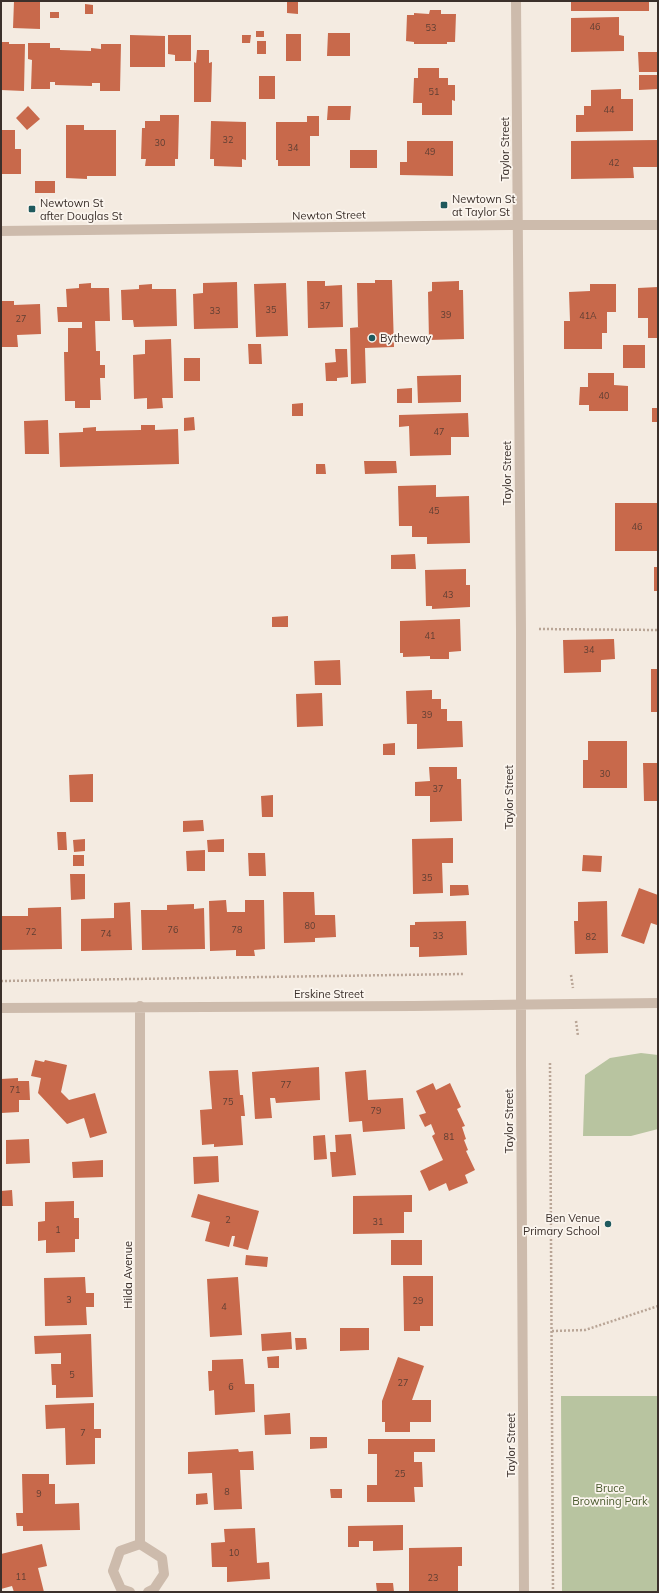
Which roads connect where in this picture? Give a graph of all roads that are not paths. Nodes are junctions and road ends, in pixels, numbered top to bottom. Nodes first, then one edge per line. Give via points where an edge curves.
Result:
1 (516, 1) edge
2 (517, 225) junction
3 (658, 225) edge
4 (1, 231) edge
5 (658, 1003) edge
6 (521, 1004) junction
7 (140, 1006) junction
8 (1, 1008) edge
9 (140, 1544) junction
10 (130, 1592) edge
11 (148, 1592) edge
12 (524, 1592) edge

1 - 2 street, Taylor Street
2 - 3 street, Newton Street
2 - 4 street, Newton Street
2 - 6 street, Taylor Street
5 - 6 street, Erskine Street
6 - 7 street, Erskine Street
6 - 12 street, Taylor Street
7 - 8 street, Erskine Street
7 - 9 street, Hilda Avenue
9 - 10 street via 120,1551 112,1571 121,1589
9 - 11 street via 162,1558 164,1574 154,1589

